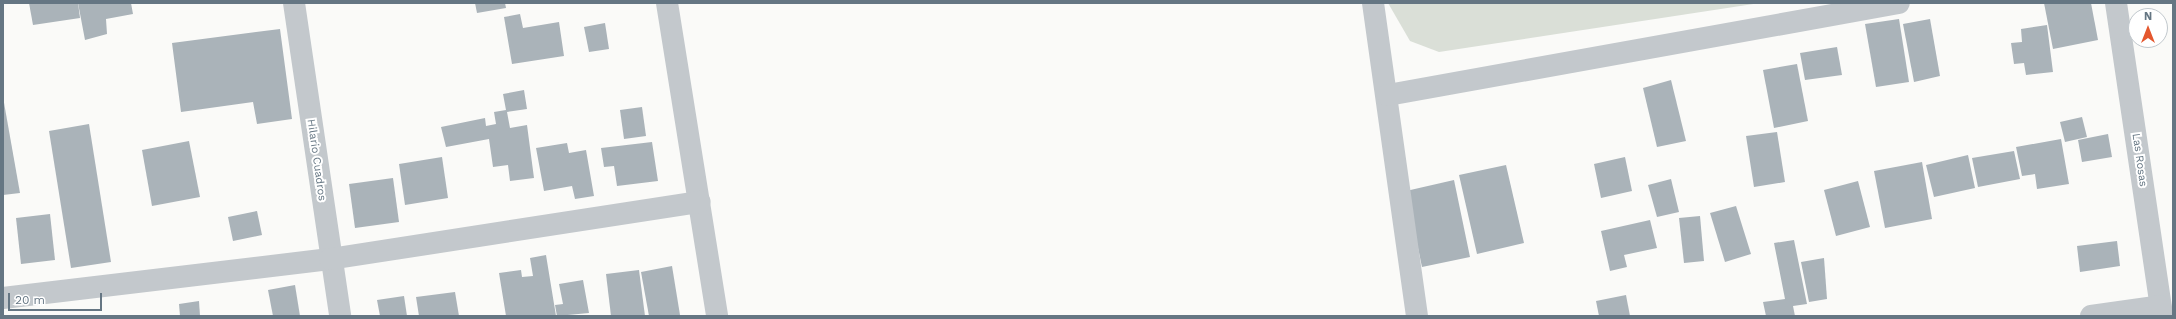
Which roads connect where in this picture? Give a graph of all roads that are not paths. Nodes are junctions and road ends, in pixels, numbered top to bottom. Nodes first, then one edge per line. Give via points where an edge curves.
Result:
1 (294, 3) edge
2 (667, 3) edge
3 (1373, 3) edge
4 (1899, 3) edge
5 (2116, 3) edge
6 (1388, 95) junction
7 (700, 202) junction
8 (330, 259) junction
9 (3, 298) edge
10 (2161, 311) edge
11 (340, 316) edge
12 (717, 316) edge
13 (1417, 316) edge
14 (2091, 316) edge

1 - 8 street, Hilario Cuadros
2 - 7 street
3 - 6 street
4 - 6 street
5 - 10 street, Las Rosas
6 - 13 street
7 - 8 street
7 - 12 street
8 - 9 street
8 - 11 street, Hilario Cuadros
10 - 14 street

